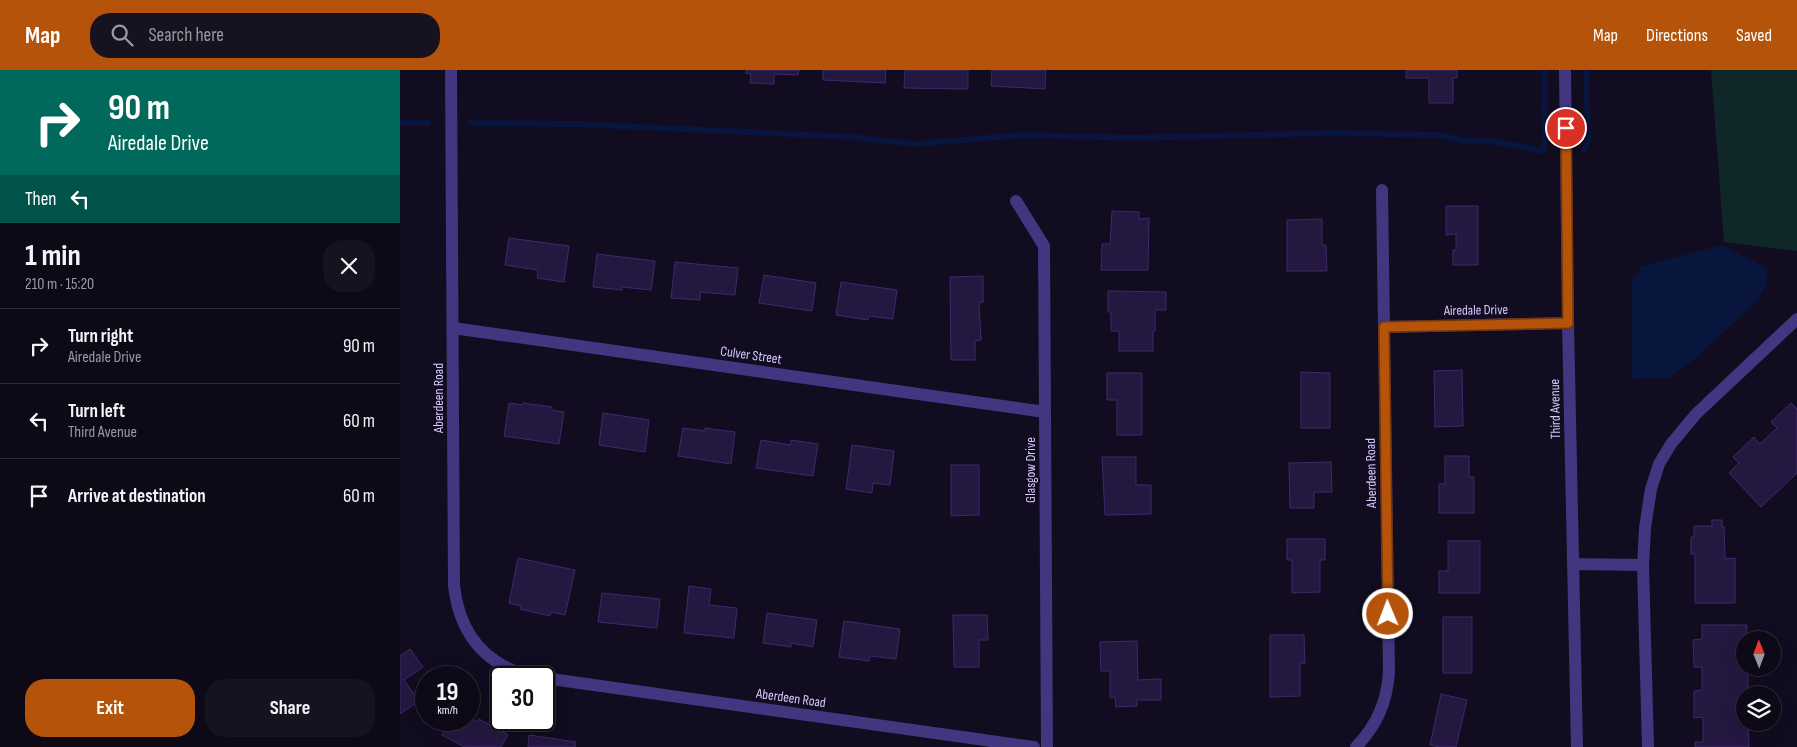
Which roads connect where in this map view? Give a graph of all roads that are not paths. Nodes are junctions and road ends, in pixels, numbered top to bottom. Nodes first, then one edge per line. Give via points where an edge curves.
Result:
1 (450, 70) edge
2 (1565, 70) edge
3 (1382, 190) dead end
4 (1016, 201) dead end
5 (1797, 319) edge
6 (1568, 323) junction
7 (1384, 327) junction
8 (453, 328) junction
9 (1045, 412) junction
10 (1573, 564) junction
11 (1642, 565) junction
12 (505, 666) edge
13 (555, 680) edge
14 (1034, 747) edge
15 (1047, 747) edge
16 (1356, 747) edge
17 (1576, 747) edge
18 (1648, 747) edge

1 - 8 street, Aberdeen Road
2 - 6 street, Third Avenue
3 - 7 street, Aberdeen Road
4 - 9 street, Glasgow Drive via 1044,246
5 - 11 street via 1696,414 1671,444 1659,464 1651,489
6 - 7 street, Airedale Drive
6 - 10 street, Third Avenue
7 - 16 street, Aberdeen Road via 1388,688 1377,721
8 - 9 street, Culver Street
8 - 12 street, Aberdeen Road via 456,602 468,633 488,655
9 - 15 street, Glasgow Drive
10 - 11 street
10 - 17 street, Third Avenue
11 - 18 street
13 - 14 street, Aberdeen Road

